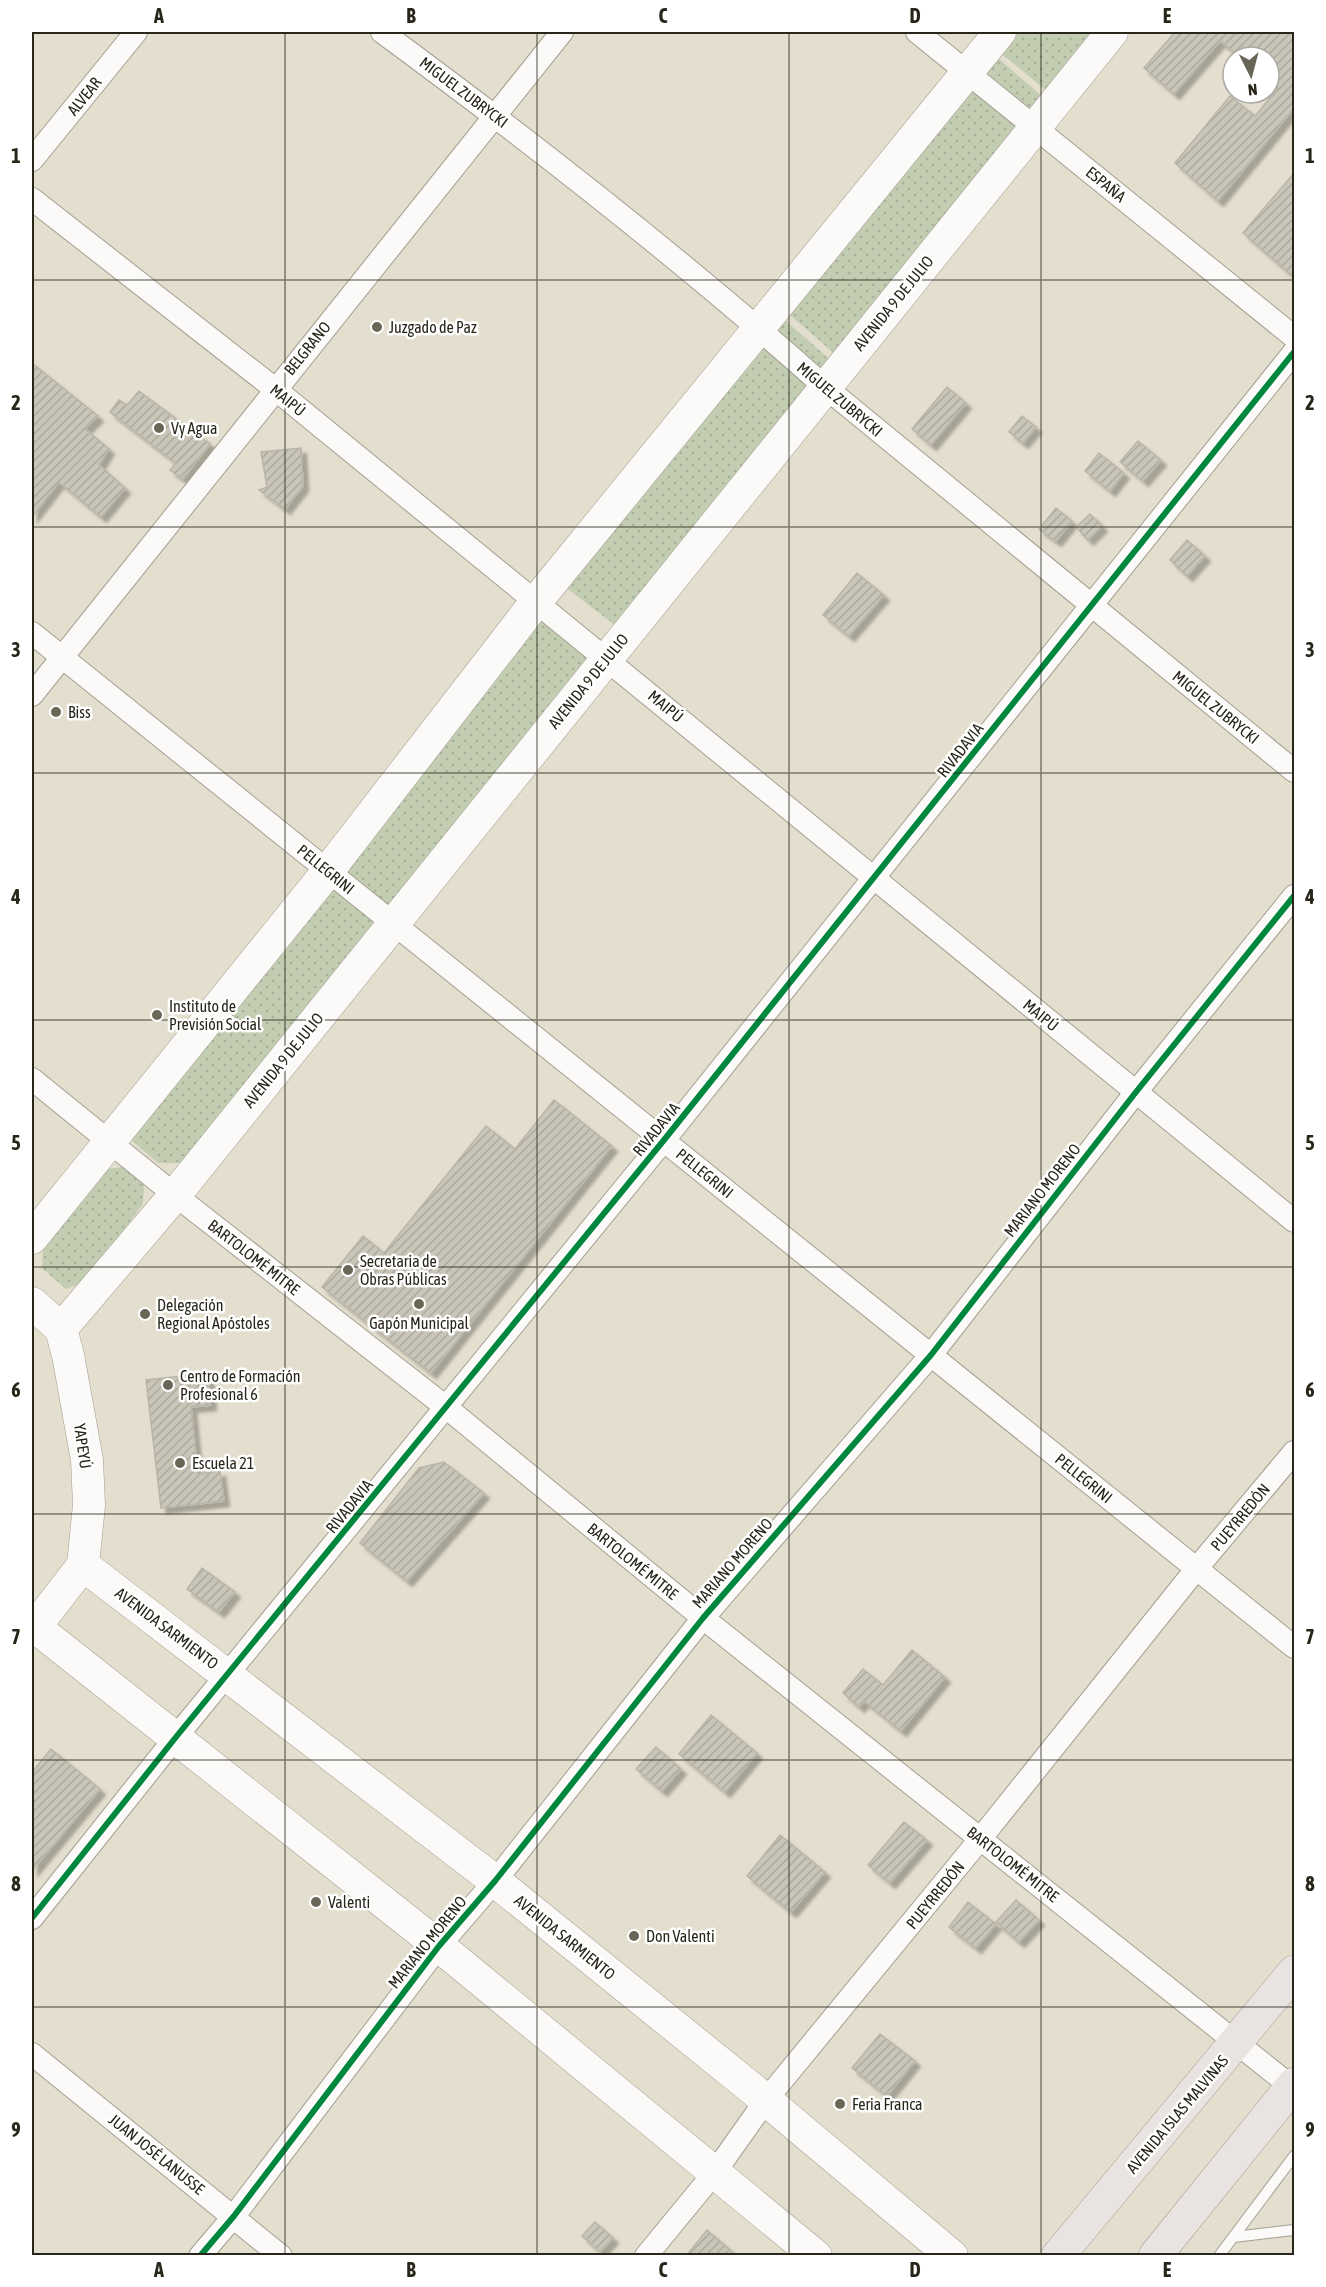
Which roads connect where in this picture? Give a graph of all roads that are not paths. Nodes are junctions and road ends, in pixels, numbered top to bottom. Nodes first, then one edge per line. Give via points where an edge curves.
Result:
1 (136, 32) edge
2 (382, 32) edge
3 (562, 32) edge
4 (917, 32) edge
5 (1000, 32) edge
6 (1112, 32) edge
7 (967, 72) junction
8 (495, 114) junction
9 (1035, 127) junction
10 (32, 160) edge
11 (32, 199) edge
12 (757, 327) junction
13 (1294, 337) edge
14 (1294, 352) edge
15 (825, 387) junction
16 (275, 389) junction
17 (535, 603) junction
18 (1092, 605) junction
19 (32, 633) edge
20 (63, 657) junction
21 (607, 658) junction
22 (32, 695) edge
23 (1294, 771) edge
24 (328, 871) junction
25 (874, 879) junction
26 (1294, 896) edge
27 (393, 923) junction
28 (32, 1079) edge
29 (1137, 1092) junction
30 (664, 1140) junction
31 (108, 1141) junction
32 (175, 1195) junction
33 (1294, 1221) edge
34 (32, 1238) edge
35 (32, 1303) edge
36 (61, 1329) junction
37 (931, 1354) junction
38 (447, 1408) junction
39 (1294, 1452) edge
40 (83, 1565) junction
41 (1197, 1568) junction
42 (703, 1618) junction
43 (33, 1628) edge
44 (1294, 1647) edge
45 (229, 1675) junction
46 (176, 1737) junction
47 (981, 1838) junction
48 (495, 1881) junction
49 (32, 1918) edge
50 (439, 1946) junction
51 (1294, 1972) edge
52 (1237, 2042) junction
53 (32, 2054) edge
54 (1294, 2087) edge
55 (766, 2100) junction
56 (1294, 2156) edge
57 (715, 2172) junction
58 (234, 2216) junction
59 (1294, 2230) edge
60 (1234, 2237) junction
61 (200, 2256) edge
62 (281, 2256) edge
63 (646, 2256) edge
64 (816, 2256) edge
65 (952, 2256) edge
66 (1058, 2256) edge
67 (1155, 2256) edge
68 (1220, 2256) edge

1 - 10 street, ALVEAR
2 - 8 street, MIGUEL ZUBRYCKI
3 - 8 street, BELGRANO
4 - 7 street, ESPAÑA
5 - 7 main road
6 - 9 main road, AVENIDA 9 DE JULIO
7 - 9 street, ESPAÑA
7 - 12 main road
8 - 12 street, MIGUEL ZUBRYCKI
8 - 16 street, BELGRANO
9 - 13 street, ESPAÑA
9 - 15 main road, AVENIDA 9 DE JULIO
11 - 16 street, MAIPÚ
12 - 15 street, MIGUEL ZUBRYCKI
12 - 17 main road
14 - 18 street, RIVADAVIA
15 - 18 street, MIGUEL ZUBRYCKI
15 - 21 main road, AVENIDA 9 DE JULIO
16 - 17 street, MAIPÚ
16 - 20 street, BELGRANO
17 - 21 street, MAIPÚ
17 - 24 main road
18 - 23 street, MIGUEL ZUBRYCKI
18 - 25 street, RIVADAVIA
19 - 20 street, PELLEGRINI
20 - 22 street, BELGRANO
20 - 24 street, PELLEGRINI
21 - 25 street, MAIPÚ
21 - 27 main road, AVENIDA 9 DE JULIO
24 - 27 street, PELLEGRINI
24 - 31 main road
25 - 29 street, MAIPÚ
25 - 30 street, RIVADAVIA
26 - 29 street, MARIANO MORENO
27 - 30 street, PELLEGRINI
27 - 32 main road, AVENIDA 9 DE JULIO
28 - 31 street, BARTOLOMÉ MITRE
29 - 33 street, MAIPÚ
29 - 37 street, MARIANO MORENO
30 - 37 street, PELLEGRINI
30 - 38 street, RIVADAVIA
31 - 32 street, BARTOLOMÉ MITRE
31 - 34 main road
32 - 36 main road, AVENIDA 9 DE JULIO
32 - 38 street, BARTOLOMÉ MITRE
35 - 36 main road
36 - 40 main road, YAPEYÚ via 87,1460 89,1505
37 - 41 street, PELLEGRINI
37 - 42 street, MARIANO MORENO
38 - 42 street, BARTOLOMÉ MITRE
38 - 45 street, RIVADAVIA
39 - 41 street, PUEYRREDÓN
40 - 43 main road
40 - 45 main road, AVENIDA SARMIENTO
41 - 44 street, PELLEGRINI
41 - 47 street, PUEYRREDÓN
42 - 47 street, BARTOLOMÉ MITRE
42 - 48 street, MARIANO MORENO
43 - 46 main road
45 - 46 street, RIVADAVIA
45 - 48 main road, AVENIDA SARMIENTO
46 - 49 street, RIVADAVIA
46 - 50 main road
47 - 52 street, BARTOLOMÉ MITRE
47 - 55 street, PUEYRREDÓN
48 - 50 street, MARIANO MORENO
48 - 55 main road, AVENIDA SARMIENTO
50 - 57 main road
50 - 58 street, MARIANO MORENO
51 - 52 main road, AVENIDA ISLAS MALVINAS
52 - 54 street, BARTOLOMÉ MITRE
52 - 66 main road, AVENIDA ISLAS MALVINAS
53 - 58 street, JUAN JOSÉ LANUSSE
54 - 67 main road
55 - 57 street, PUEYRREDÓN
55 - 65 main road, AVENIDA SARMIENTO
56 - 60 lane
57 - 63 street, PUEYRREDÓN
57 - 64 main road
58 - 61 street, MARIANO MORENO
58 - 62 street, JUAN JOSÉ LANUSSE
59 - 60 lane
60 - 68 lane

